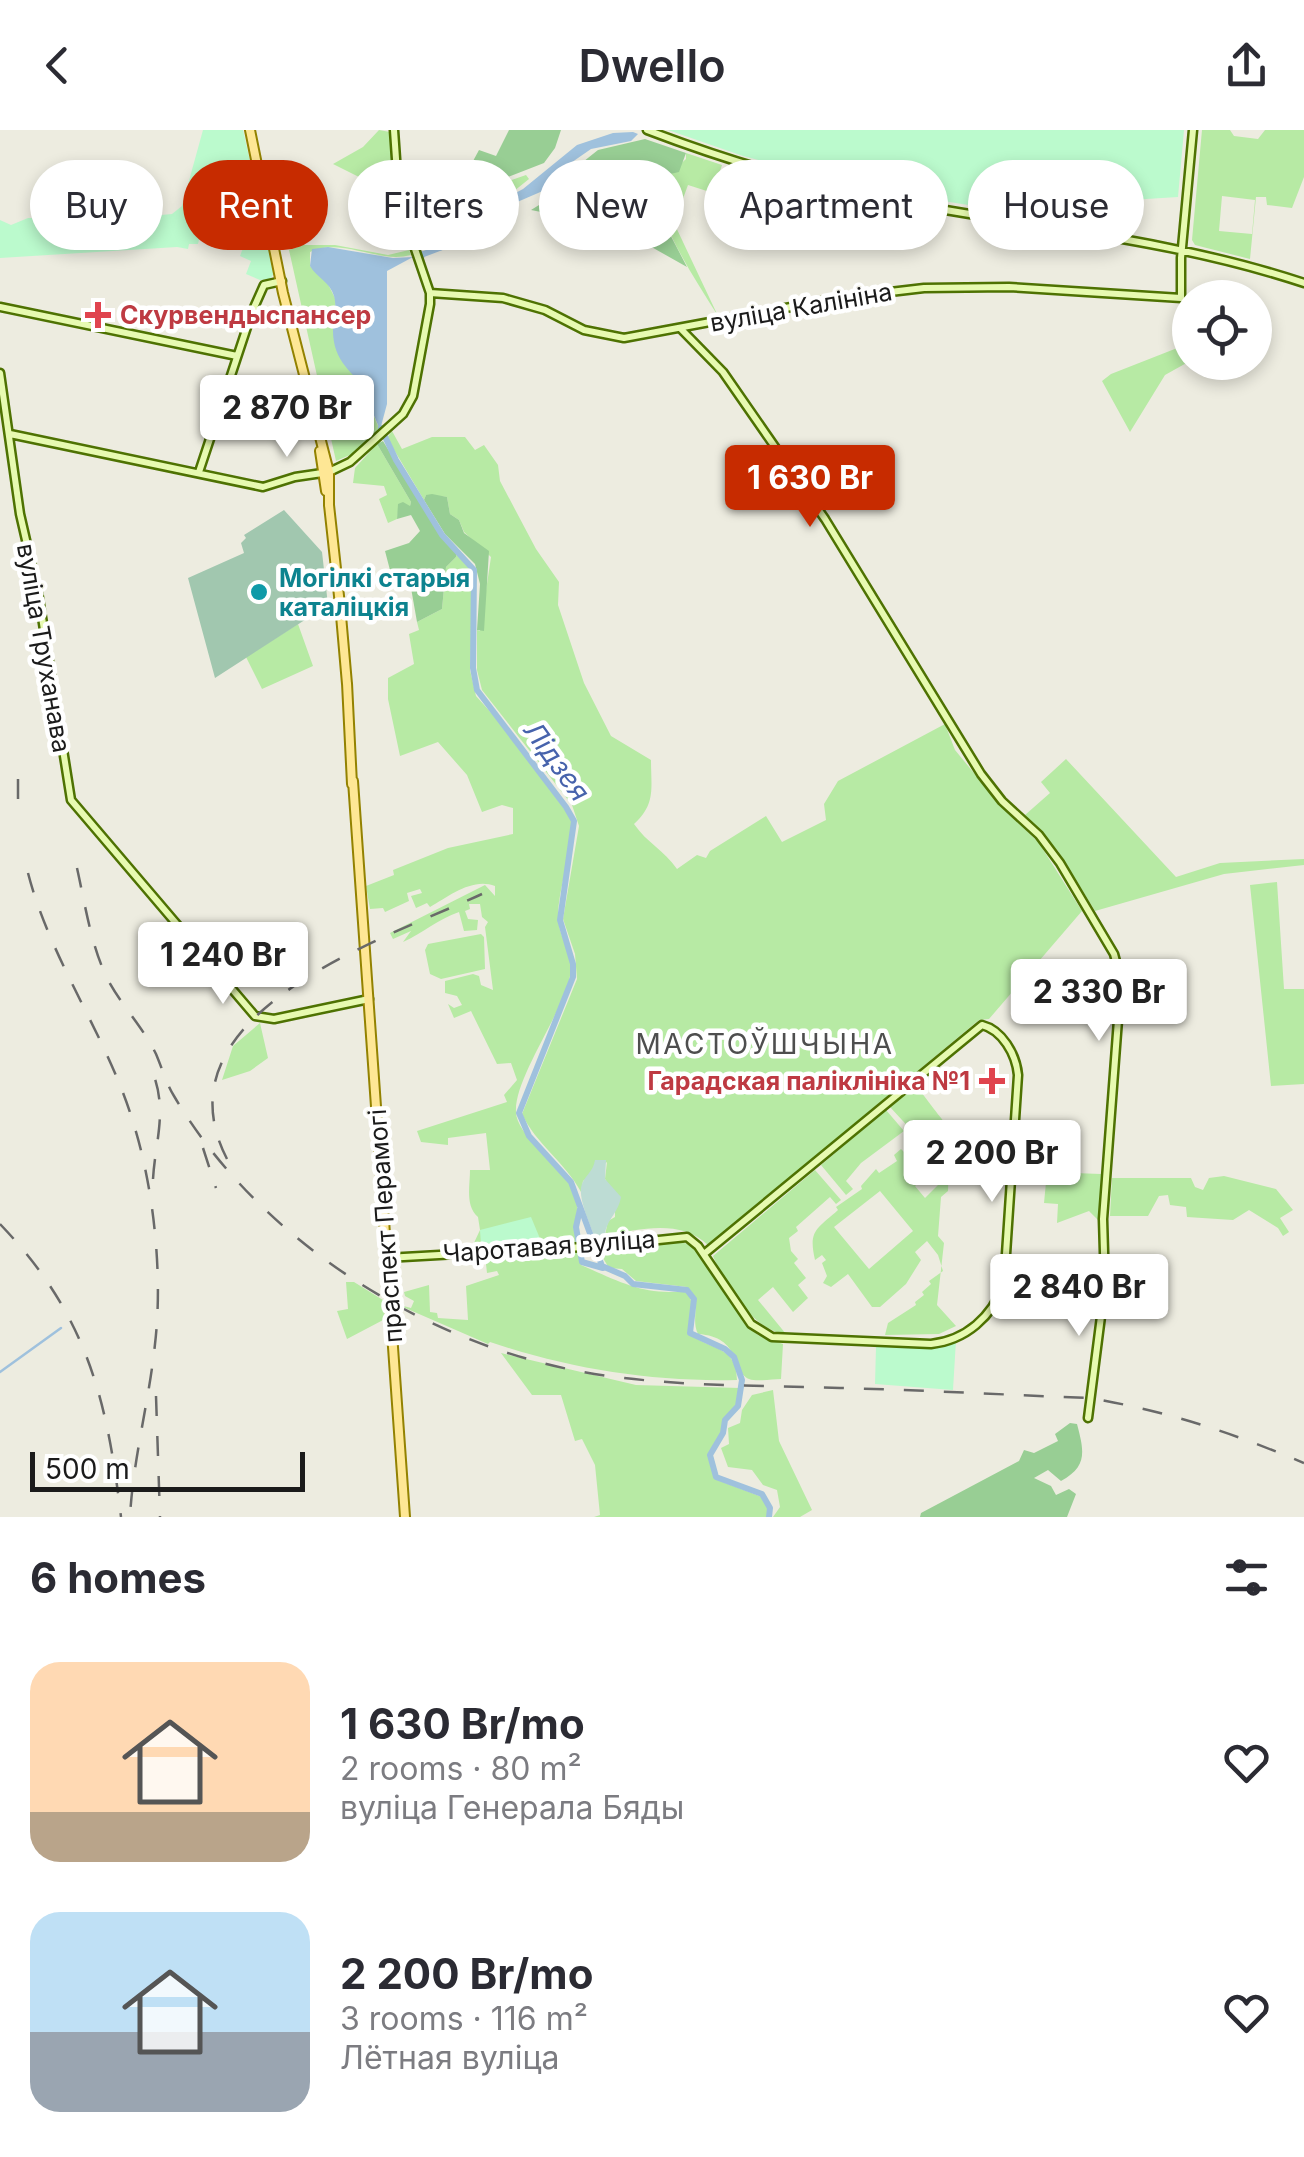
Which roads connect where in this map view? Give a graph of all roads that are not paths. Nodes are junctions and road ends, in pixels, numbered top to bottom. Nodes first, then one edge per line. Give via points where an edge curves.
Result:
1 (250, 130) edge
2 (394, 130) edge
3 (647, 130) edge
4 (1193, 130) edge
5 (1182, 251) junction
6 (282, 281) junction
7 (1304, 283) edge
8 (430, 293) junction
9 (0, 307) edge
10 (681, 329) junction
11 (237, 356) junction
12 (0, 372) edge
13 (10, 434) junction
14 (199, 472) junction
15 (326, 472) junction
16 (369, 999) junction
17 (704, 1254) junction
18 (386, 1258) junction
19 (1088, 1418) dead end
20 (405, 1517) edge

1 - 6 main road, праспект Перамогі
2 - 8 street via 399,202
3 - 5 street via 834,189
4 - 5 street
5 - 7 street
5 - 10 street, вуліца Калініна via 1181,298 924,288
6 - 11 street via 264,285
6 - 15 main road, праспект Перамогі
8 - 10 street, вуліца Калініна via 503,298 604,336
8 - 15 street via 408,407 350,462
9 - 11 street
10 - 19 street via 723,372 820,512 984,779 1060,863 1114,954 1122,992 1103,1219 1105,1285
11 - 14 street
12 - 13 street, вуліца Труханава
13 - 14 street
13 - 16 street, вуліца Труханава via 70,797 260,1018
14 - 15 street via 263,487
15 - 16 main road, праспект Перамогі
16 - 18 main road, праспект Перамогі
17 - 17 street via 986,1024 1006,1043 1017,1064 1018,1101 1006,1271 995,1305 976,1325 931,1344 776,1339 751,1324
17 - 18 street, Чаротавая вуліца via 693,1240 680,1237
18 - 20 main road, праспект Перамогі

